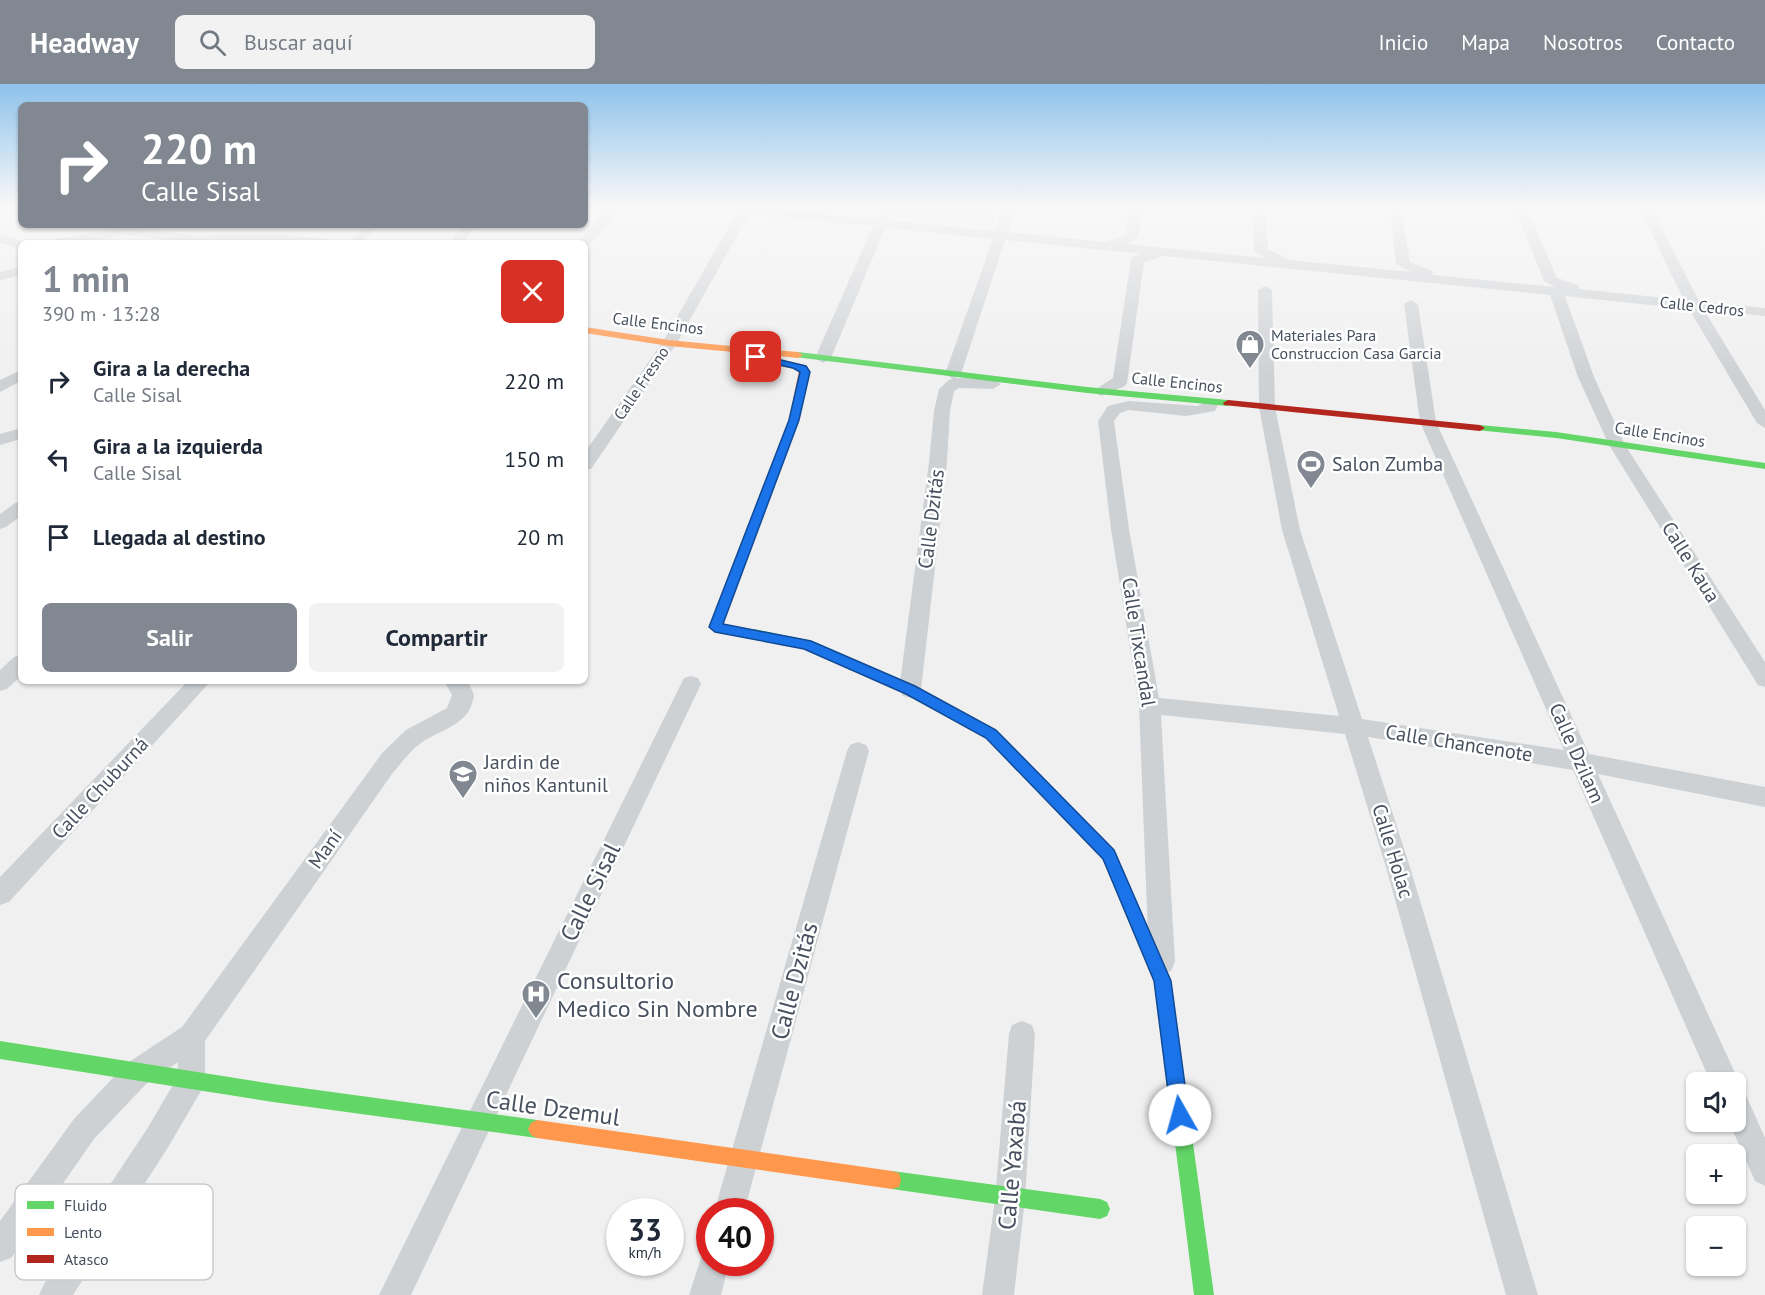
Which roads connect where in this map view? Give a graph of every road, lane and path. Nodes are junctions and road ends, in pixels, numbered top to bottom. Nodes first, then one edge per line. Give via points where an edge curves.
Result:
1 (716, 263) edge
2 (864, 263) edge
3 (991, 263) edge
4 (1137, 263) edge
5 (1270, 263) edge
6 (1291, 263) edge
7 (1403, 263) edge
8 (1544, 263) edge
9 (1673, 263) edge
10 (1304, 266) junction
11 (17, 273) dead end
12 (0, 276) edge
13 (1469, 283) junction
14 (1265, 290) dead end
15 (1556, 291) junction
16 (1594, 295) junction
17 (1411, 304) dead end
18 (1694, 305) junction
19 (1765, 312) edge
20 (588, 330) edge
21 (669, 343) junction
22 (745, 348) junction
23 (823, 358) junction
24 (906, 368) joint
25 (18, 377) edge
26 (952, 380) junction
27 (1041, 384) joint
28 (0, 387) edge
29 (1101, 391) junction
30 (1211, 403) junction
31 (1267, 408) junction
32 (1428, 422) junction
33 (1765, 423) edge
34 (18, 434) edge
35 (0, 440) edge
36 (1617, 445) junction
37 (588, 461) edge
38 (1765, 466) edge
39 (18, 509) edge
40 (0, 523) edge
41 (18, 666) edge
42 (1765, 679) edge
43 (0, 683) edge
44 (198, 684) edge
45 (458, 684) edge
46 (691, 684) dead end
47 (910, 690) junction
48 (1150, 705) junction
49 (1353, 726) junction
50 (858, 750) dead end
51 (1581, 762) junction
52 (1765, 797) edge
53 (0, 894) edge
54 (1163, 981) junction
55 (1022, 1034) dead end
56 (192, 1037) junction
57 (0, 1050) edge
58 (1720, 1072) edge
59 (136, 1074) junction
60 (191, 1081) junction
61 (478, 1121) junction
62 (1746, 1128) edge
63 (746, 1157) junction
64 (1765, 1171) edge
65 (45, 1184) edge
66 (128, 1184) edge
67 (733, 1198) edge
68 (1010, 1199) junction
69 (1100, 1209) dead end
70 (15, 1226) edge
71 (0, 1247) edge
72 (710, 1276) edge
73 (65, 1280) edge
74 (55, 1295) edge
75 (395, 1295) edge
76 (705, 1295) edge
77 (998, 1295) edge
78 (1204, 1295) edge
79 (1522, 1295) edge

1 - 21 street, Calle Fresno
2 - 23 street
3 - 26 street, Calle Dzitás
4 - 29 street via 1121,378 1119,383
5 - 10 street, Calle Cedros
6 - 10 street
7 - 13 street via 1421,273
8 - 16 street via 1551,280
9 - 18 street
10 - 13 street, Calle Cedros
11 - 12 street
13 - 15 street, Calle Cedros
14 - 31 street, Calle Holac
15 - 16 street, Calle Cedros
15 - 36 street, Calle Kaua via 1586,378
16 - 18 street, Calle Cedros
17 - 32 street, Calle Dzilam
18 - 19 street, Calle Cedros
18 - 33 street
20 - 21 street, Calle Encinos
21 - 22 street, Calle Encinos
21 - 37 street, Calle Fresno
22 - 23 street, Calle Encinos
22 - 47 street via 748,354 795,365 805,372 794,420 715,627 807,644
23 - 24 street, Calle Encinos
24 - 26 street
25 - 28 street
26 - 27 street via 1030,388
26 - 47 street, Calle Dzitás via 942,411
27 - 29 street, Calle Encinos
29 - 30 street, Calle Encinos
30 - 31 street, Calle Encinos
30 - 48 street, Calle Tixcandal via 1209,408 1197,412 1117,407 1106,421
31 - 32 street, Calle Encinos
31 - 49 street, Calle Holac via 1291,530
32 - 36 street, Calle Encinos
32 - 51 street, Calle Dzilam
34 - 35 street
36 - 38 street, Calle Encinos
36 - 42 street, Calle Kaua
39 - 40 street
41 - 43 street
44 - 53 street, Calle Chuburná
45 - 56 street, Maní via 464,696 455,716 416,735 384,767
46 - 61 street, Calle Sisal
47 - 54 street via 991,734 1109,855
48 - 49 street, Calle Chancenote
48 - 54 street, Calle Tixcandal
49 - 51 street, Calle Chancenote
49 - 79 street, Calle Holac
50 - 63 street, Calle Dzitás
51 - 52 street, Calle Chancenote
51 - 58 street, Calle Dzilam
54 - 78 street
55 - 68 street, Calle Yaxabá
56 - 59 street, Maní
56 - 60 street
57 - 59 street, Calle Dzemul
59 - 60 street, Calle Dzemul
59 - 65 street, Maní via 84,1129
60 - 61 street, Calle Dzemul
60 - 66 street
61 - 63 street, Calle Dzemul
61 - 75 street, Calle Sisal
62 - 64 street
63 - 67 street, Calle Dzitás
63 - 68 street, Calle Dzemul
68 - 69 street, Calle Dzemul
68 - 77 street, Calle Yaxabá
70 - 71 street, Maní
72 - 76 street
73 - 74 street

